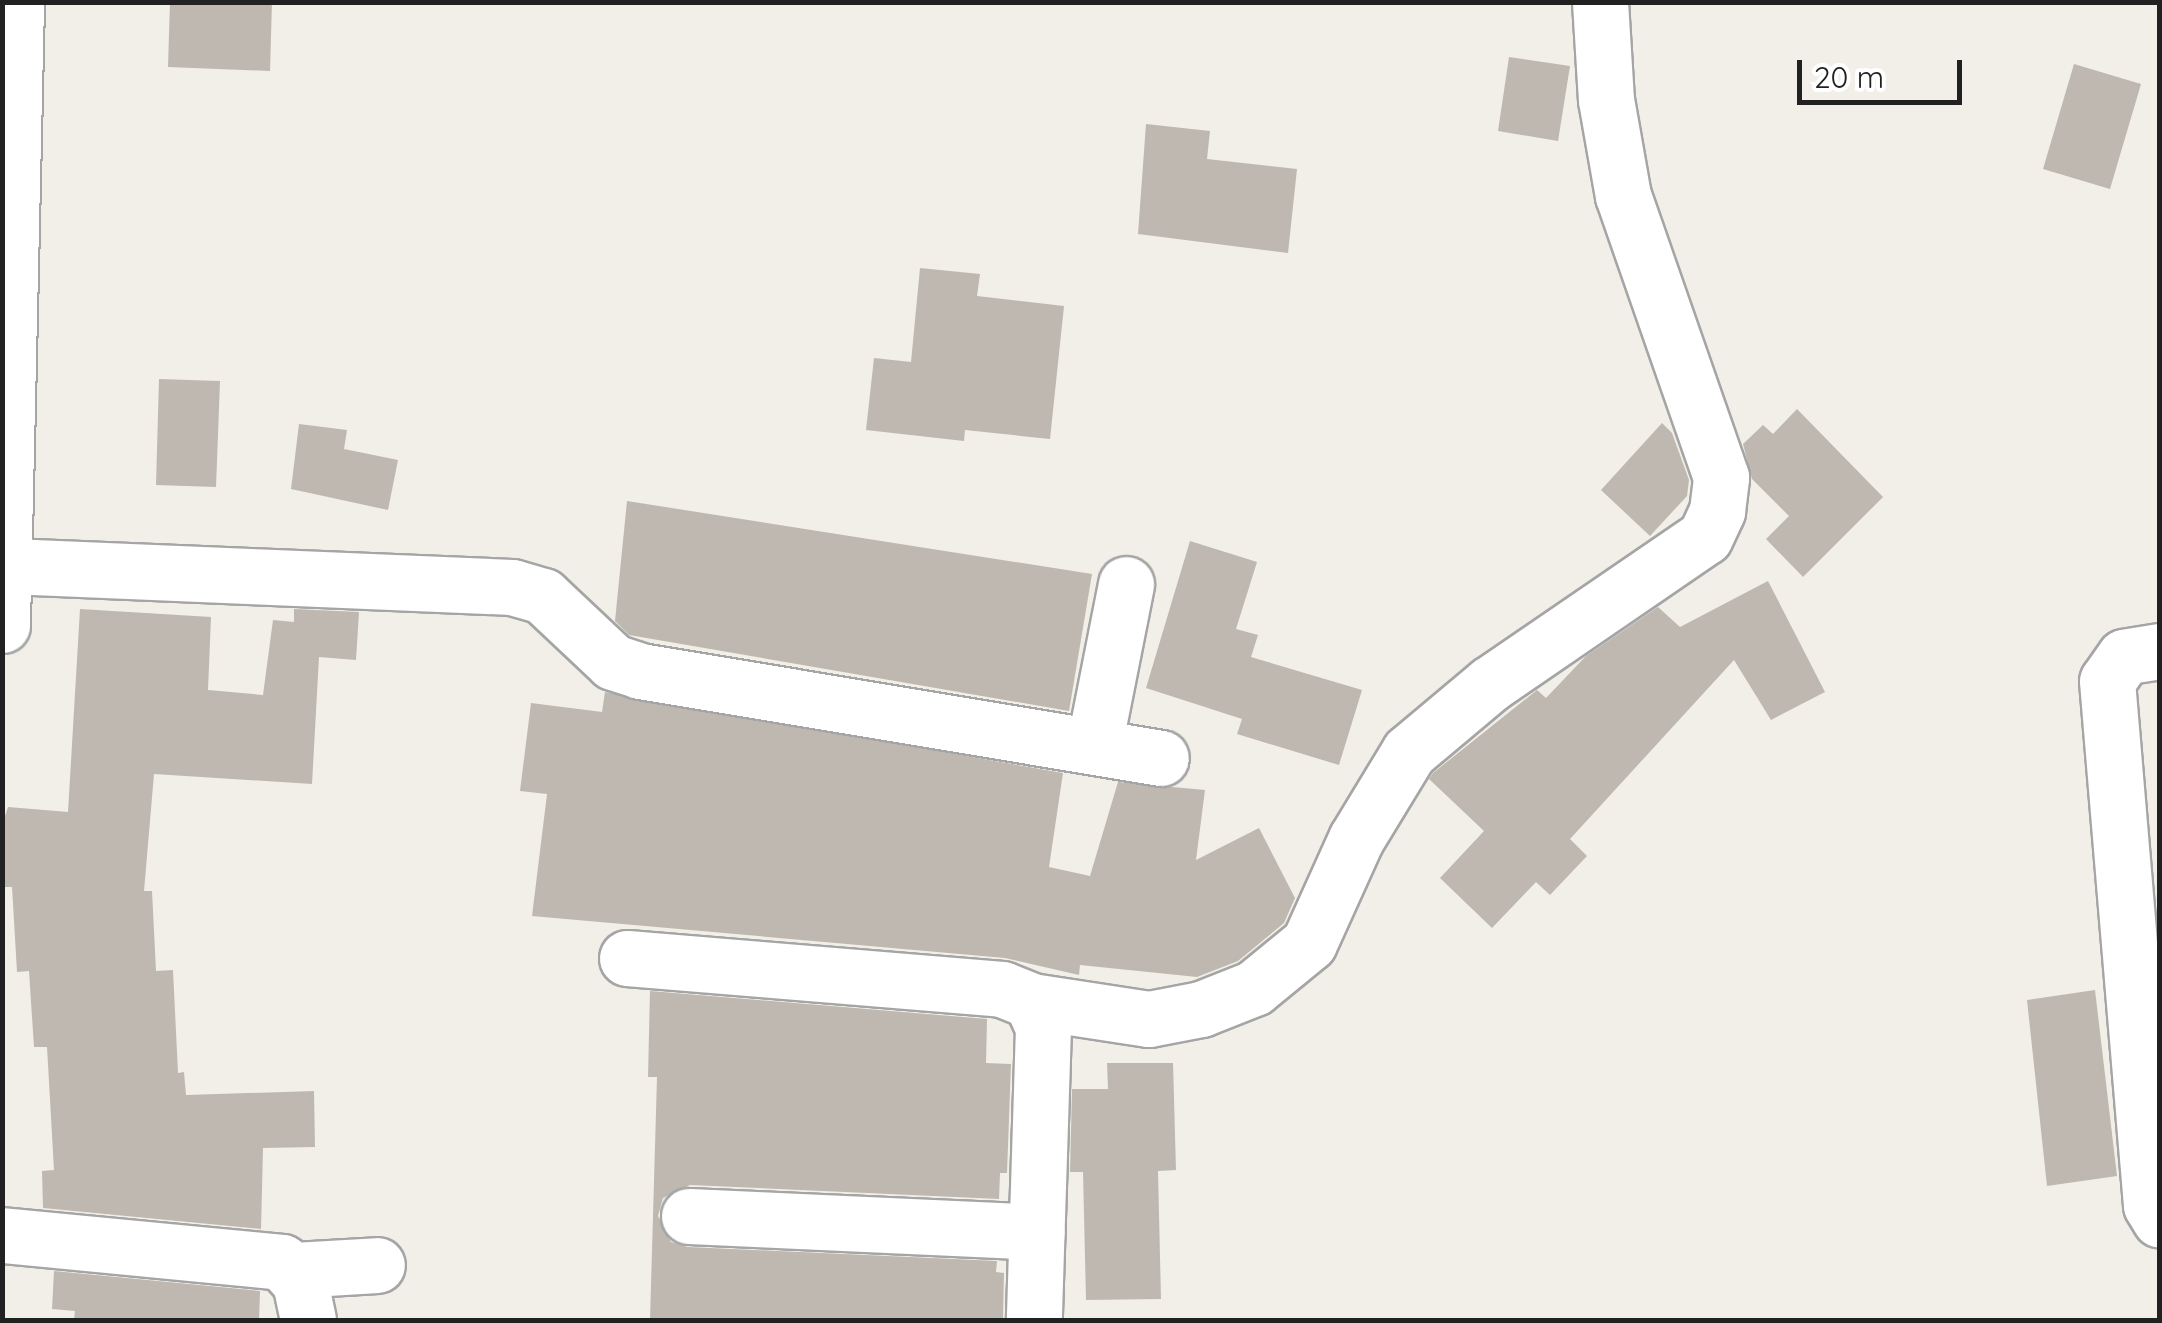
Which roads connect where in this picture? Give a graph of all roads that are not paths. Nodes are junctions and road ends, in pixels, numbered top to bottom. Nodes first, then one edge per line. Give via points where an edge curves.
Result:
1 (16, 2) edge
2 (1600, 2) edge
3 (9, 566) junction
4 (1126, 584) dead end
5 (2, 625) edge
6 (2160, 651) edge
7 (1094, 746) junction
8 (1162, 758) dead end
9 (627, 958) dead end
10 (1031, 1001) junction
11 (689, 1216) dead end
12 (2160, 1220) edge
13 (1037, 1232) junction
14 (2, 1235) edge
15 (377, 1265) dead end
16 (301, 1295) edge
17 (1034, 1320) edge

1 - 3 street
2 - 10 street via 1606,100 1623,196 1722,477 1705,538 1490,684 1409,752 1356,838 1310,943 1254,988 1149,1019
3 - 5 street
3 - 7 street via 512,587 544,596 613,662 640,671
4 - 7 street
6 - 12 street via 2124,657 2107,681 2151,1205
7 - 8 street
9 - 10 street via 1002,989
10 - 13 street via 1043,1027
11 - 13 street
13 - 17 street
14 - 16 street via 262,1259
15 - 16 street

